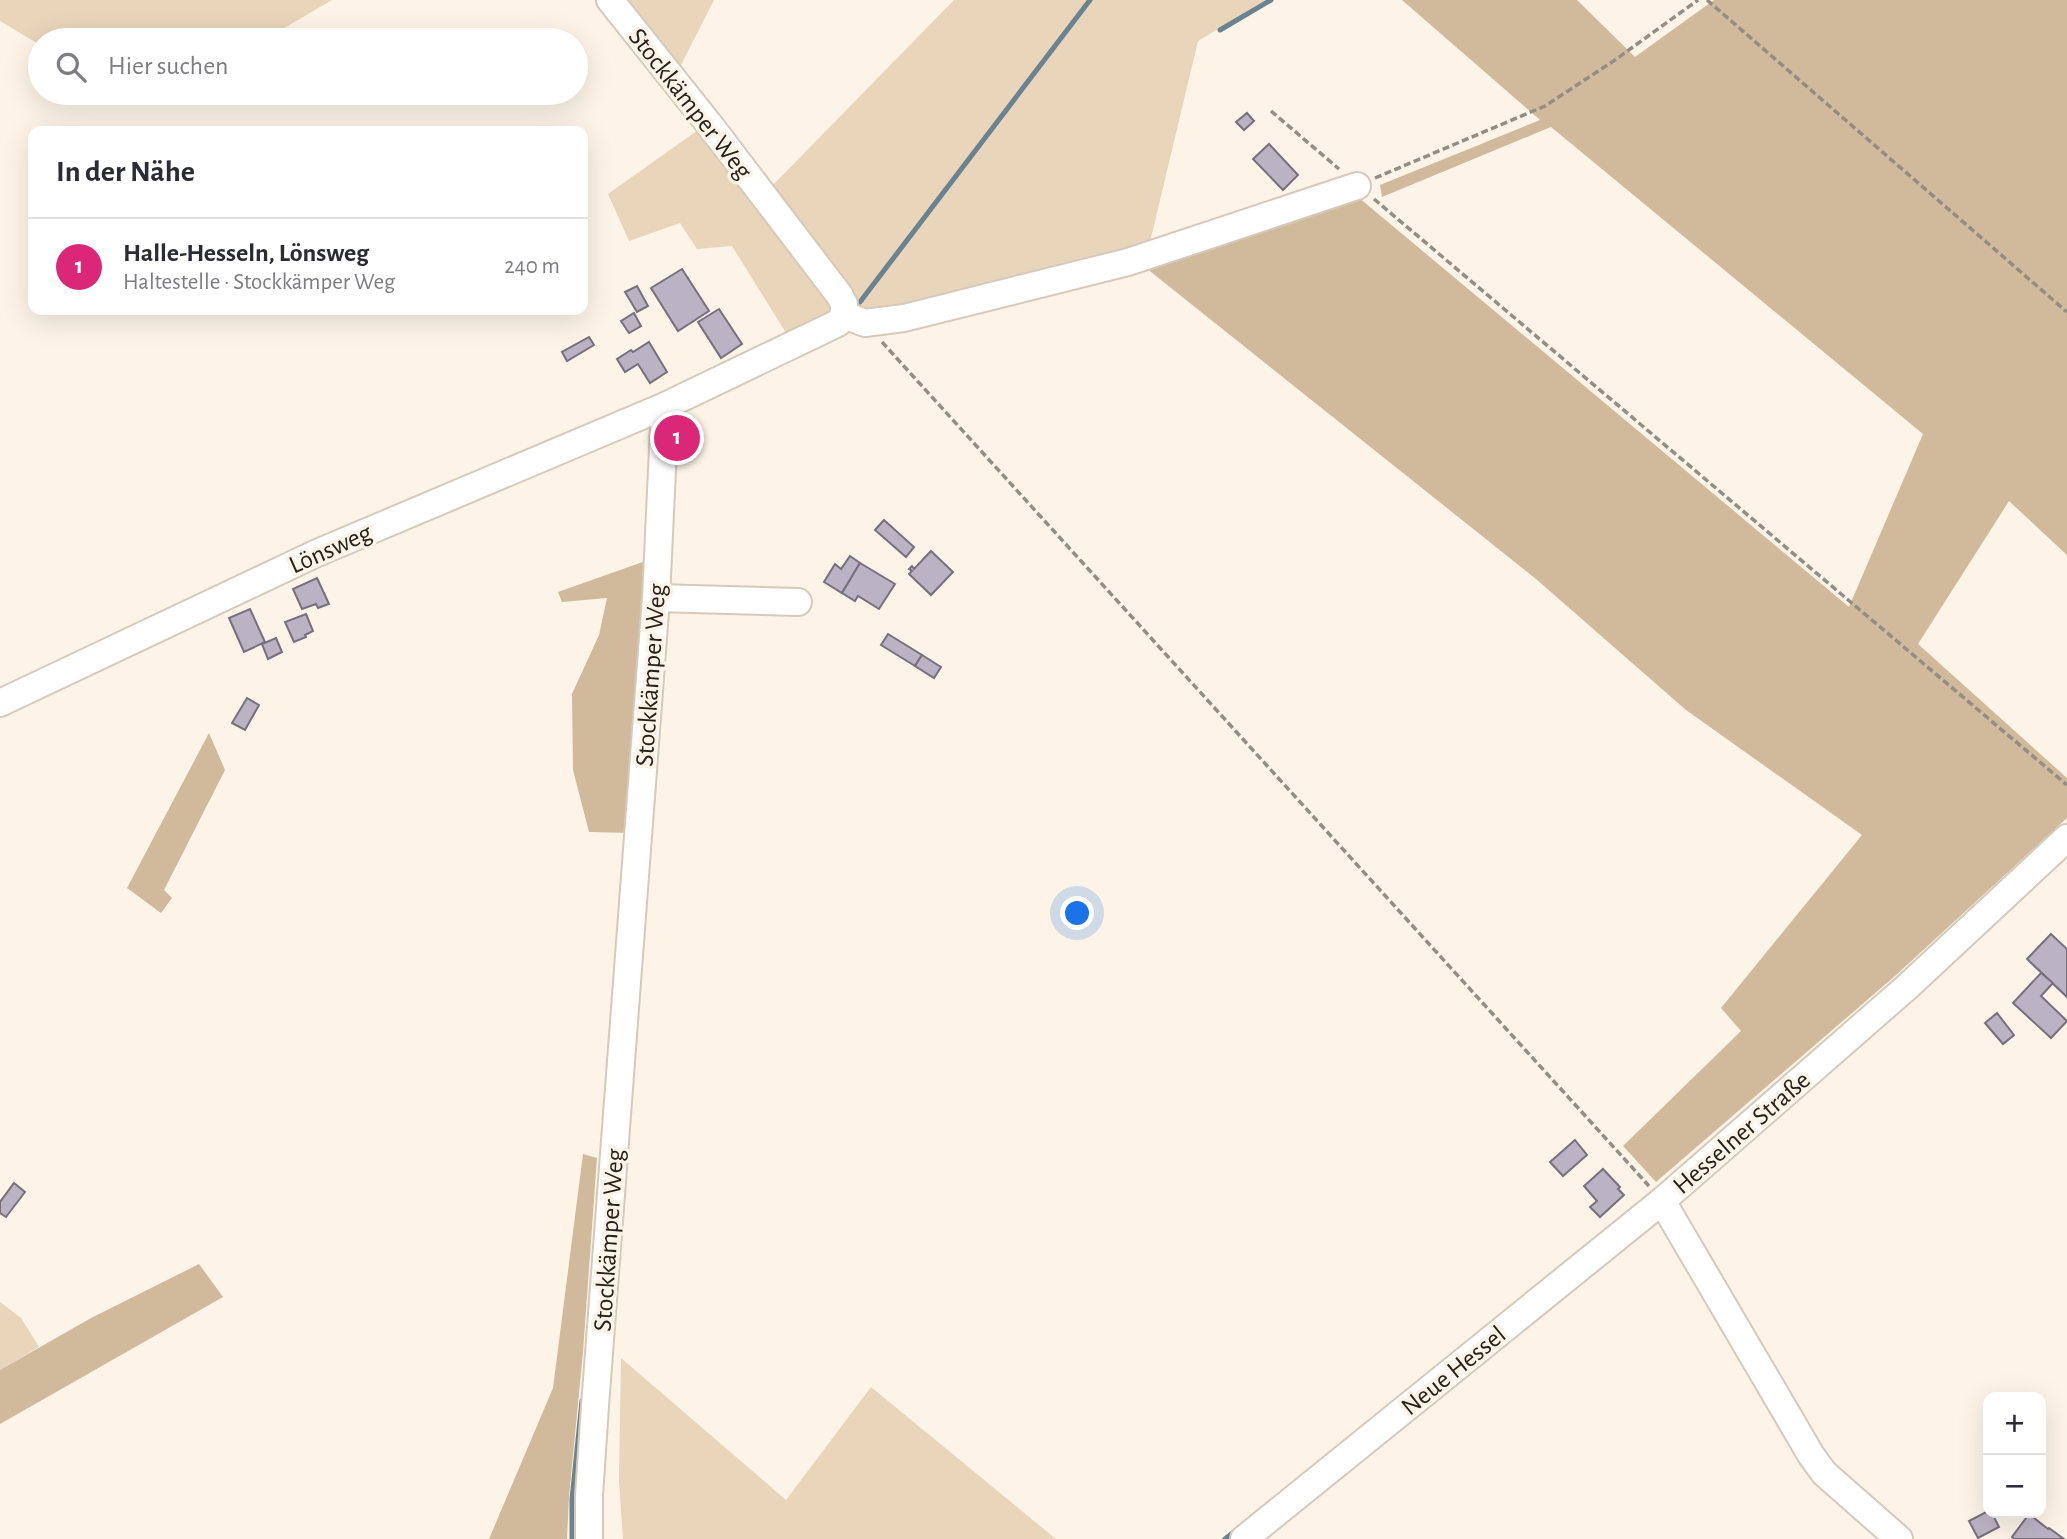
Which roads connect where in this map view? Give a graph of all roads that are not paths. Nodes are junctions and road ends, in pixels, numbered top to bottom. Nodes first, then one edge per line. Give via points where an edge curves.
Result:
1 (610, 0) edge
2 (1357, 186) road end
3 (854, 319) junction
4 (665, 406) junction
5 (656, 598) junction
6 (798, 602) dead end
7 (0, 703) edge
8 (2067, 838) edge
9 (1662, 1201) junction
10 (589, 1539) edge
11 (1244, 1539) edge
12 (1899, 1539) edge

1 - 3 street, Stockkämper Weg
2 - 3 street via 1128,262 904,318
3 - 4 street
4 - 5 street, Stockkämper Weg
4 - 7 street, Lönsweg via 317,553
5 - 6 street
5 - 10 street, Stockkämper Weg
8 - 9 street, Hesselner Straße via 1906,988
9 - 11 street, Neue Hessel
9 - 12 street, Hesselner Straße via 1811,1455 1824,1473

